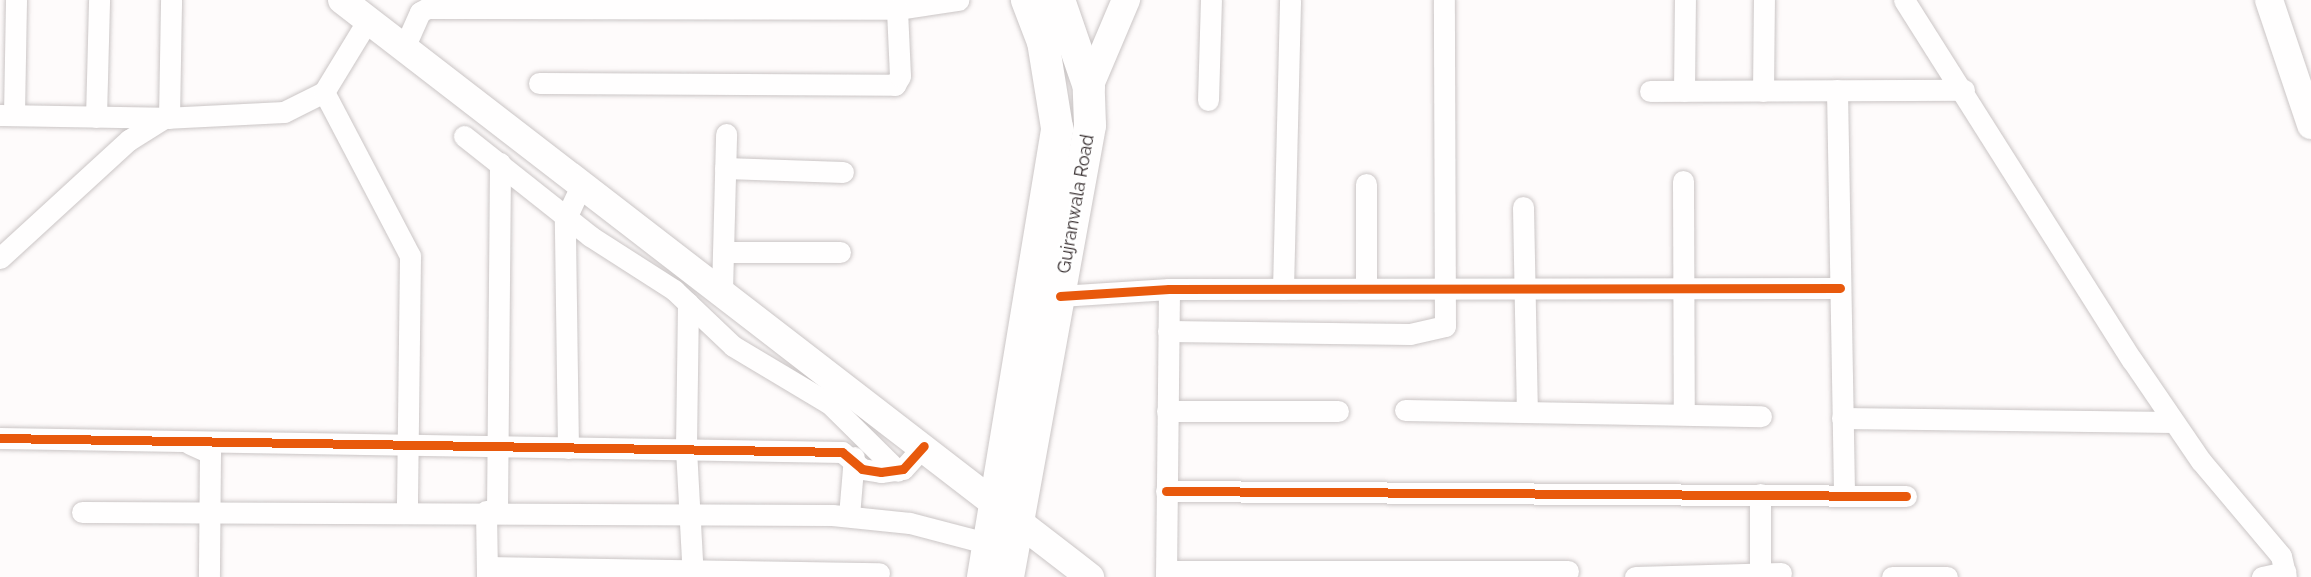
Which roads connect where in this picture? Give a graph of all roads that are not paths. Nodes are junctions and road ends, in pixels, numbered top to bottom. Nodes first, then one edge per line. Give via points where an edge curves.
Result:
1 (16, 0) edge
2 (99, 0) edge
3 (171, 0) edge
4 (342, 0) edge
5 (958, 0) edge
6 (1027, 0) edge
7 (1059, 0) edge
8 (1126, 0) edge
9 (1211, 0) edge
10 (1290, 0) edge
11 (1444, 0) edge
12 (1685, 0) edge
13 (1764, 0) edge
14 (1904, 0) edge
15 (2269, 0) edge
16 (897, 9) junction
17 (368, 20) junction
18 (404, 48) junction
19 (539, 83) dead end
20 (1090, 88) junction
21 (1838, 90) junction
22 (1964, 90) junction
23 (1650, 91) dead end
24 (1684, 91) junction
25 (1763, 91) junction
26 (324, 93) junction
27 (1208, 100) dead end
28 (7, 115) edge
29 (96, 117) junction
30 (167, 118) junction
31 (2311, 125) edge
32 (726, 134) dead end
33 (464, 135) dead end
34 (500, 163) junction
35 (725, 168) junction
36 (844, 172) dead end
37 (1684, 181) dead end
38 (582, 184) junction
39 (1366, 184) dead end
40 (1523, 207) dead end
41 (566, 214) junction
42 (723, 252) junction
43 (840, 252) dead end
44 (0, 258) edge
45 (711, 283) junction
46 (1366, 288) junction
47 (1522, 288) junction
48 (1683, 288) junction
49 (1840, 288) junction
50 (1169, 289) junction
51 (1283, 289) junction
52 (1446, 289) junction
53 (1060, 296) junction
54 (686, 301) junction
55 (1168, 331) junction
56 (1527, 408) junction
57 (1405, 410) dead end
58 (1167, 411) junction
59 (1338, 411) dead end
60 (1684, 414) junction
61 (1761, 416) dead end
62 (1842, 418) junction
63 (2174, 422) junction
64 (0, 438) edge
65 (186, 441) junction
66 (407, 445) junction
67 (493, 446) junction
68 (924, 446) junction
69 (568, 447) junction
70 (686, 449) junction
71 (854, 457) junction
72 (898, 471) junction
73 (1166, 491) junction
74 (1760, 494) junction
75 (1844, 495) junction
76 (1906, 496) dead end
77 (209, 511) junction
78 (407, 511) junction
79 (492, 511) junction
80 (82, 512) dead end
81 (689, 513) junction
82 (1010, 513) junction
83 (849, 516) junction
84 (990, 544) junction
85 (487, 572) edge
86 (879, 573) dead end
87 (1563, 573) edge
88 (693, 574) edge
89 (1166, 574) edge
90 (2285, 575) edge
91 (209, 577) edge
92 (983, 577) edge
93 (1008, 577) edge
94 (1090, 577) edge
95 (1635, 577) edge
96 (1892, 577) edge
97 (1947, 577) edge
98 (2262, 577) edge

1 - 28 street
2 - 29 street
3 - 30 street
4 - 17 main road
5 - 16 street
6 - 82 highway, Gujranwala Road via 1043,42 1057,128
7 - 20 highway, Gujranwala Road
8 - 20 main road
9 - 27 street
10 - 51 street
11 - 52 street
12 - 24 street
13 - 25 street
14 - 22 street
15 - 31 main road
16 - 18 street via 428,8 420,12
16 - 19 street via 900,76 895,85
17 - 18 main road
17 - 26 street
18 - 38 main road
20 - 53 highway, Gujranwala Road via 1090,125
21 - 22 street
21 - 25 street
21 - 49 street
22 - 63 street
23 - 24 street
24 - 25 street
26 - 30 street via 265,115
26 - 66 street via 384,216 409,252
28 - 29 street
29 - 30 street
30 - 44 street via 129,140
32 - 35 street
33 - 34 street
34 - 41 street
34 - 67 street
35 - 36 street
35 - 42 street
37 - 48 street
38 - 41 street
38 - 45 main road
39 - 46 street
40 - 47 street
41 - 54 street
41 - 69 street
42 - 43 street
42 - 45 street
45 - 54 street
45 - 68 main road
46 - 51 street
46 - 52 street
47 - 48 street
47 - 52 street
47 - 56 street
48 - 49 street
48 - 60 street
49 - 62 street
50 - 51 street
50 - 53 street
50 - 55 street
52 - 55 street via 1445,326 1427,332
53 - 82 highway, Gujranwala Road
54 - 70 street
54 - 72 street via 733,346 830,404
55 - 58 street
56 - 57 street
56 - 60 street
58 - 59 street
58 - 73 street
60 - 61 street
62 - 63 street
62 - 75 street
63 - 90 street via 2281,556
64 - 65 street
65 - 66 street
65 - 77 street via 210,453
66 - 67 street
66 - 78 street
67 - 69 street
67 - 79 street
68 - 72 street
68 - 82 main road
69 - 70 street
70 - 71 street
70 - 81 street
71 - 72 street via 867,471
71 - 83 street
73 - 74 street
73 - 89 street
74 - 75 street
74 - 95 street via 1770,573
75 - 76 street
77 - 78 street
77 - 80 street
77 - 91 street
78 - 79 street
79 - 81 street
79 - 85 street
81 - 83 street
81 - 88 street
82 - 84 highway, Gujranwala Road
82 - 93 highway, Gujranwala Road
82 - 94 main road
83 - 84 street
84 - 92 highway, Gujranwala Road
85 - 88 street
86 - 88 street
87 - 89 street
90 - 98 street
96 - 97 street

